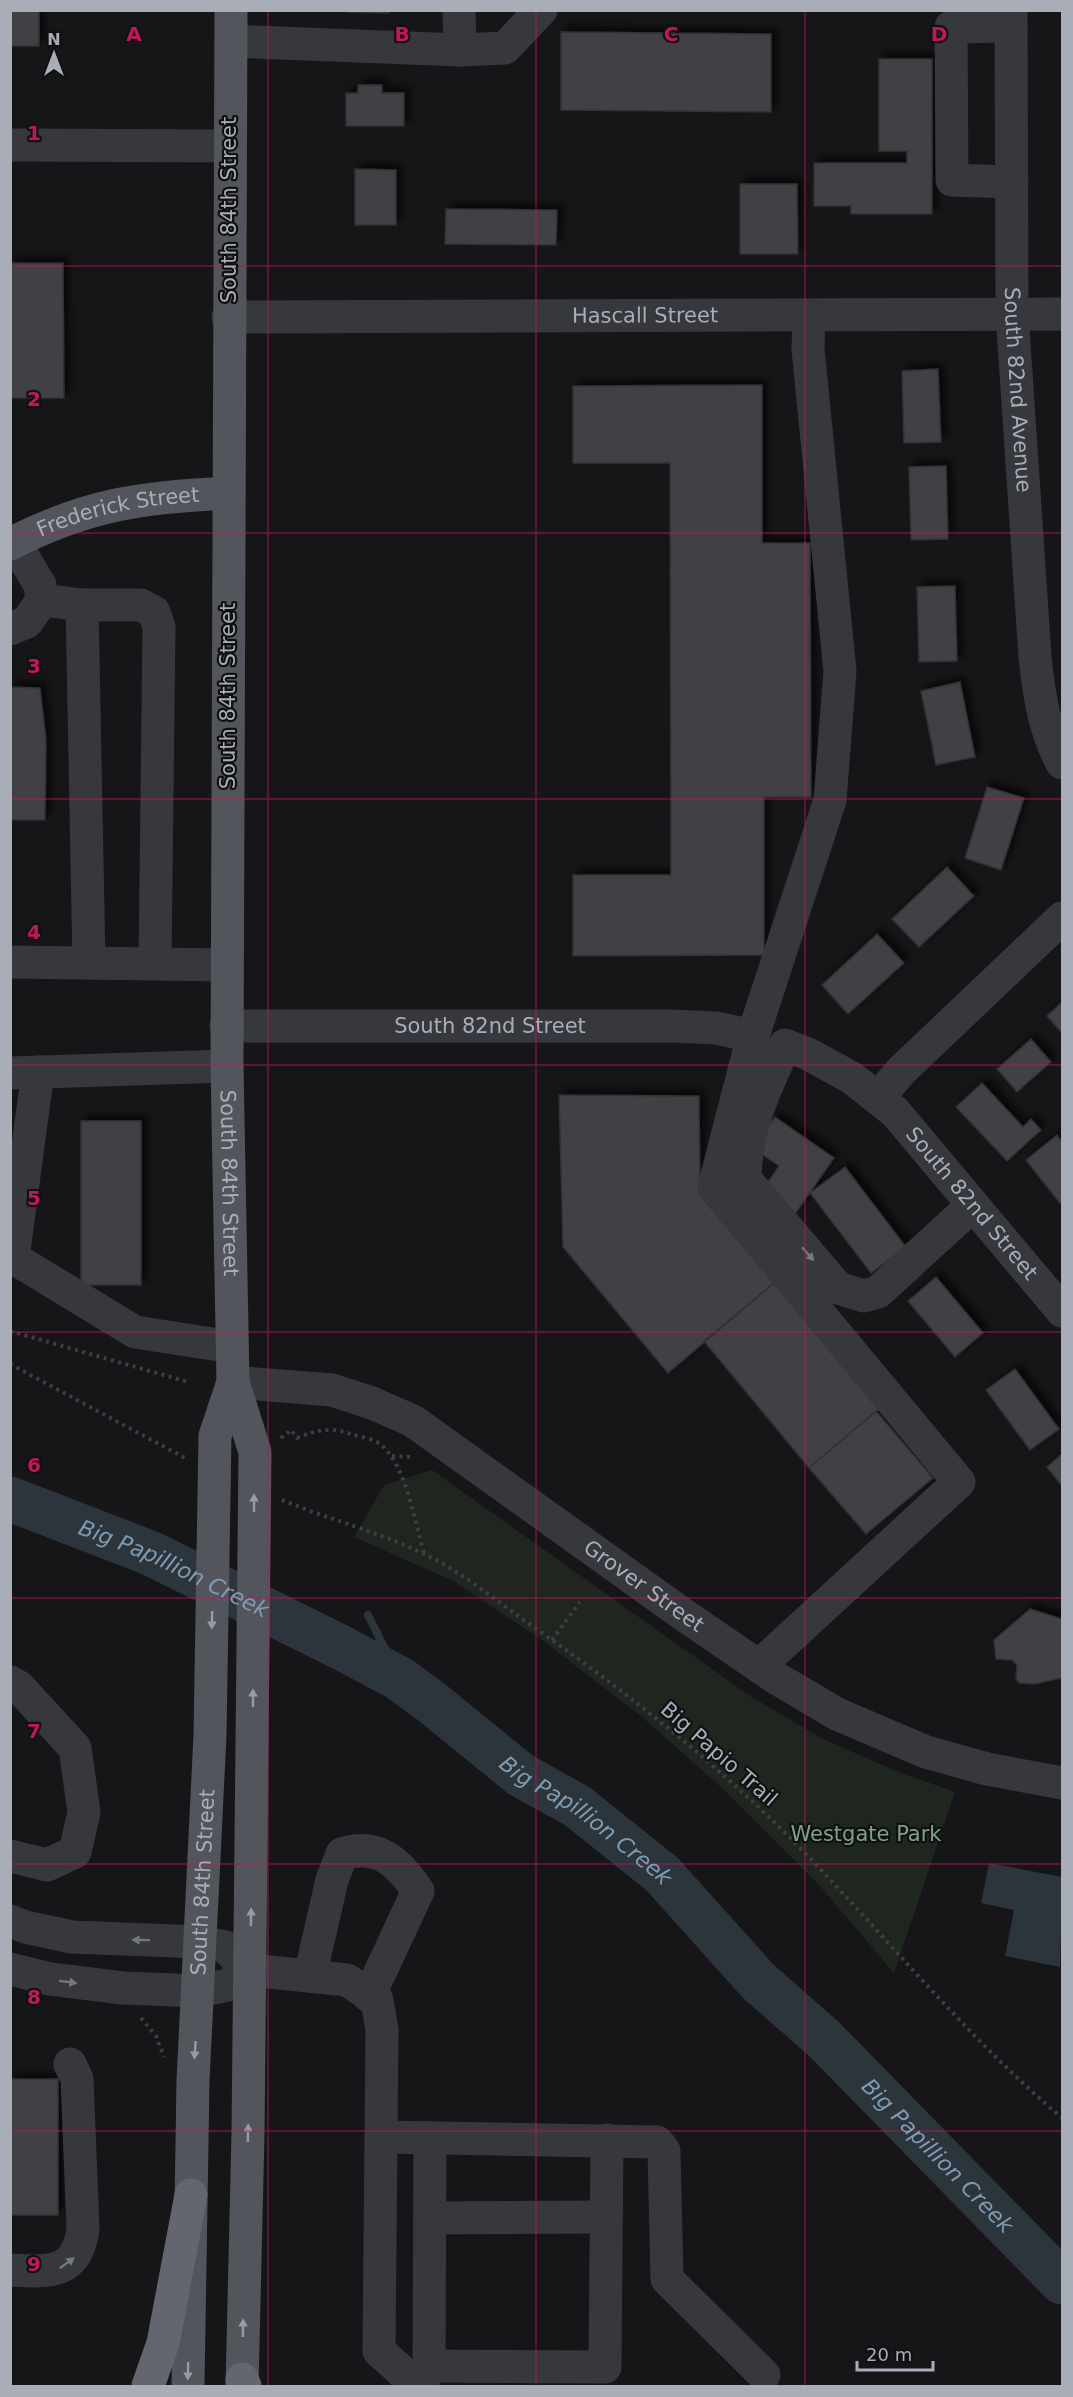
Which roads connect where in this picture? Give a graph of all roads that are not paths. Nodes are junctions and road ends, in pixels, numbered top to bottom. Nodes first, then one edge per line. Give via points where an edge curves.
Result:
1 (459, 10) edge
2 (541, 10) edge
3 (1011, 18) edge
4 (231, 26) edge
5 (460, 50) junction
6 (10, 145) edge
7 (229, 146) junction
8 (1012, 182) junction
9 (1012, 314) junction
10 (1062, 314) edge
11 (809, 316) junction
12 (228, 317) junction
13 (229, 493) junction
14 (12, 543) edge
15 (42, 600) junction
16 (82, 605) junction
17 (10, 629) edge
18 (1062, 763) edge
19 (1062, 918) edge
20 (10, 962) edge
21 (89, 963) junction
22 (155, 963) junction
23 (226, 965) junction
24 (226, 1026) junction
25 (753, 1036) junction
26 (227, 1066) junction
27 (24, 1073) edge
28 (878, 1098) junction
29 (973, 1206) junction
30 (12, 1256) edge
31 (1062, 1311) edge
32 (232, 1347) junction
33 (233, 1382) junction
34 (759, 1666) junction
35 (10, 1682) edge
36 (1062, 1783) edge
37 (10, 1856) edge
38 (10, 1921) edge
39 (200, 1942) junction
40 (10, 1969) edge
41 (250, 1970) junction
42 (310, 1976) junction
43 (199, 1991) junction
44 (369, 1995) junction
45 (69, 2064) dead end
46 (381, 2137) junction
47 (430, 2138) junction
48 (607, 2140) junction
49 (191, 2195) junction
50 (605, 2217) junction
51 (430, 2218) junction
52 (10, 2270) edge
53 (764, 2375) dead end
54 (423, 2380) edge
55 (243, 2384) edge
56 (148, 2386) edge
57 (188, 2386) edge

1 - 5 street
2 - 5 street via 505,48
3 - 8 street, South 82nd Avenue
3 - 8 street via 951,27 952,180
4 - 5 street
4 - 7 main road, South 84th Street
6 - 7 street
7 - 12 main road, South 84th Street
8 - 9 street, South 82nd Avenue
9 - 10 street, Hascall Street
9 - 11 street, Hascall Street
9 - 18 street, South 82nd Avenue via 1035,657 1041,708
11 - 12 street, Hascall Street
11 - 25 street via 808,350 840,671 831,788
12 - 13 main road, South 84th Street
13 - 14 main road, Frederick Street via 119,503 46,525
13 - 23 main road, South 84th Street
14 - 15 street via 40,585
15 - 16 street
15 - 17 street via 27,622
16 - 21 street
16 - 22 street via 141,605 154,612 159,627
19 - 28 street via 901,1071
20 - 21 street
21 - 22 street
22 - 23 street
23 - 24 main road, South 84th Street
24 - 25 street, South 82nd Street via 671,1026 716,1028
24 - 26 main road, South 84th Street
25 - 34 street via 714,1187 958,1482
26 - 27 street
26 - 32 main road, South 84th Street
27 - 30 street
28 - 29 street, South 82nd Street via 895,1112
28 -> 29 street, South 82nd Street via 852,1078 785,1045 753,1116 745,1179 777,1219 838,1288 864,1296 878,1292
29 - 31 street, South 82nd Street
30 - 32 street via 135,1332
32 - 33 main road, South 84th Street
33 - 34 street, Grover Street via 332,1390 413,1421
33 -> 39 main road, South 84th Street via 214,1436 210,1735
41 -> 33 main road, South 84th Street via 255,1452
34 - 36 street, Grover Street via 837,1714 926,1752 987,1769
35 - 37 street via 75,1748 84,1812 75,1852 47,1865
39 -> 38 street via 72,1937
39 - 41 street via 225,1947
39 - 43 main road, South 84th Street
40 -> 43 street via 112,1987
41 - 42 street
41 - 43 street via 228,1985
55 -> 41 main road, South 84th Street
42 - 44 street via 347,1980
42 - 44 street via 332,1880 342,1854 358,1849 389,1857 418,1891
43 -> 49 main road, South 84th Street
44 - 46 street via 377,2000 382,2030
52 -> 45 street via 59,2269 69,2263 81,2245 78,2079
46 - 47 street
46 - 54 street via 379,2351
47 - 48 street
47 - 51 street
48 - 50 street
48 - 53 street via 657,2142 664,2151 667,2279
49 - 56 highway via 163,2343
49 -> 57 main road, South 84th Street
50 - 51 street
50 - 54 street via 605,2367
51 - 54 street

